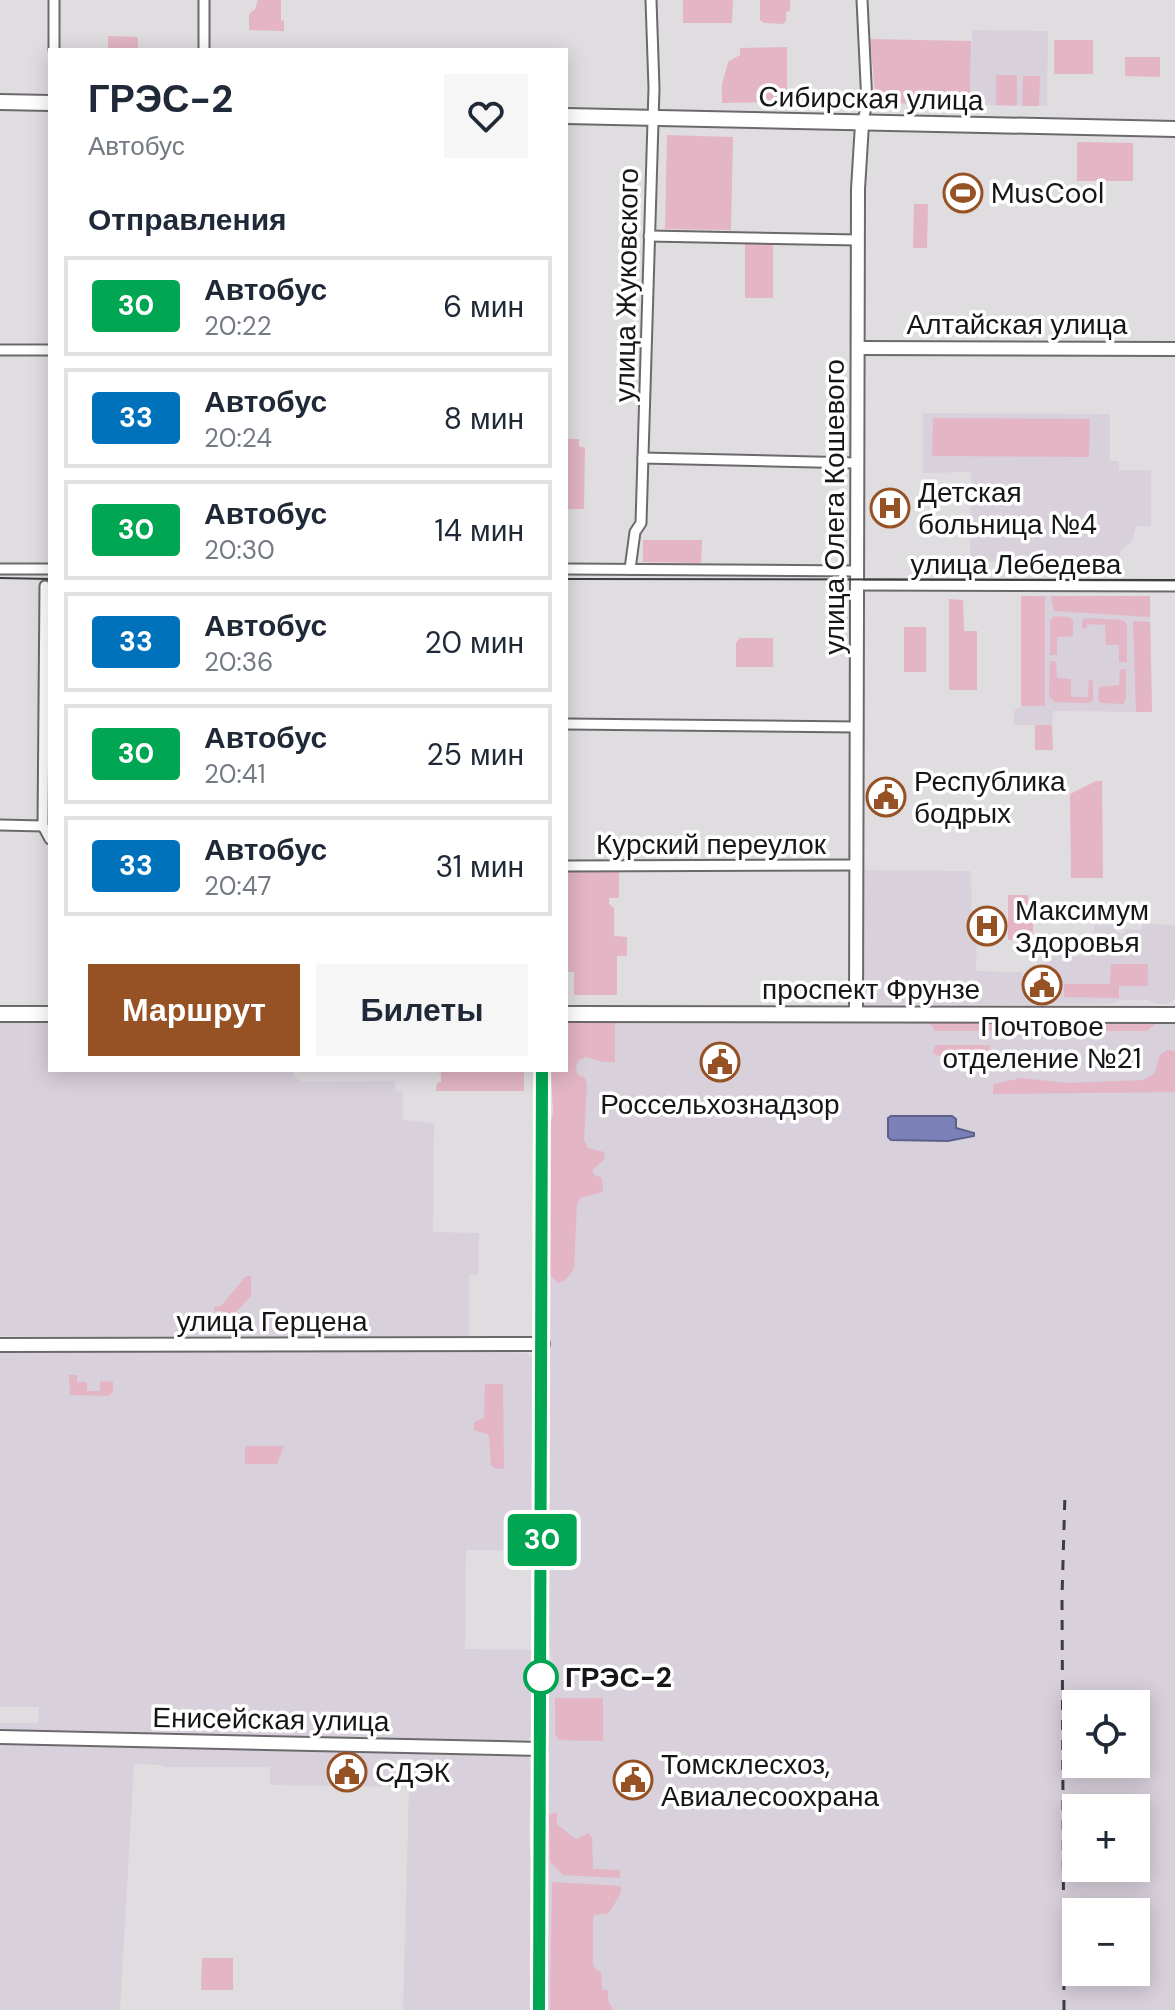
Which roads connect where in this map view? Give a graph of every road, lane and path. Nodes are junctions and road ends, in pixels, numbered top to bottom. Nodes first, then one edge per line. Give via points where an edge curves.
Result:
1 (54, 0) edge
2 (204, 0) edge
3 (651, 0) edge
4 (862, 0) edge
5 (54, 48) edge
6 (204, 48) edge
7 (0, 102) edge
8 (48, 103) edge
9 (568, 116) edge
10 (653, 118) junction
11 (862, 124) junction
12 (1175, 129) edge
13 (649, 236) junction
14 (858, 240) junction
15 (858, 348) junction
16 (1175, 349) edge
17 (0, 350) edge
18 (48, 350) edge
19 (643, 458) junction
20 (857, 463) junction
21 (0, 569) edge
22 (48, 569) edge
23 (568, 569) edge
24 (630, 569) junction
25 (857, 571) junction
26 (857, 585) junction
27 (45, 586) dead end
28 (1175, 586) edge
29 (48, 723) edge
30 (568, 724) edge
31 (857, 727) junction
32 (0, 825) edge
33 (43, 826) junction
34 (48, 835) edge
35 (856, 865) junction
36 (568, 866) edge
37 (0, 1014) edge
38 (48, 1014) edge
39 (568, 1014) edge
40 (856, 1014) junction
41 (1175, 1015) edge
42 (542, 1072) edge
43 (543, 1344) junction
44 (0, 1345) edge
45 (0, 1737) edge
46 (541, 1749) junction
47 (539, 2010) edge

1 - 5 street
2 - 6 street
3 - 10 street, улица Жуковского
4 - 11 street, улица Олега Кошевого via 867,104
7 - 8 main road
9 - 10 main road, Сибирская улица
10 - 11 main road, Сибирская улица
10 - 13 street, улица Жуковского
11 - 12 main road, Сибирская улица
11 - 14 street, улица Олега Кошевого
13 - 14 street
13 - 19 street, улица Жуковского
14 - 15 street, улица Олега Кошевого
15 - 16 street, Алтайская улица
15 - 20 street, улица Олега Кошевого
17 - 18 street
19 - 20 street
19 - 24 street, улица Жуковского via 641,523
20 - 25 street, улица Олега Кошевого
21 - 22 street
23 - 24 street
24 - 25 street
25 - 26 street, улица Олега Кошевого
26 - 28 street, улица Лебедева
26 - 31 street, улица Олега Кошевого
27 - 29 street
29 - 33 street
30 - 31 street
31 - 35 street, улица Олега Кошевого
32 - 33 street
33 - 34 street
35 - 36 street, Курский переулок
35 - 40 street, улица Олега Кошевого
37 - 38 main road
39 - 40 main road, проспект Фрунзе
40 - 41 main road, проспект Фрунзе
42 - 43 street
43 - 44 street, улица Герцена
43 - 46 street
45 - 46 street, Енисейская улица
46 - 47 street

